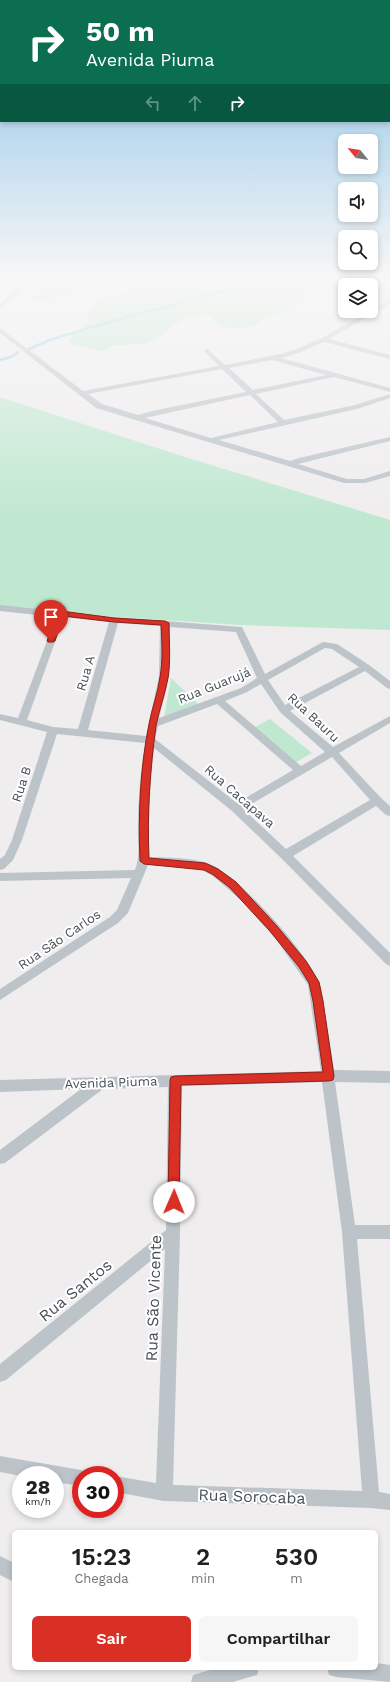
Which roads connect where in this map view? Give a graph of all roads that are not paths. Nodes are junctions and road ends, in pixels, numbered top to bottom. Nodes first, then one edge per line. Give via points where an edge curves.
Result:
1 (36, 357) edge
2 (212, 357) edge
3 (270, 357) edge
4 (274, 357) edge
5 (223, 367) junction
6 (332, 375) junction
7 (390, 390) edge
8 (82, 393) junction
9 (251, 393) junction
10 (390, 396) edge
11 (137, 418) junction
12 (283, 423) junction
13 (390, 439) edge
14 (211, 440) junction
15 (291, 464) junction
16 (390, 472) edge
17 (0, 608) edge
18 (61, 614) junction
19 (114, 620) junction
20 (165, 623) junction
21 (366, 667) junction
22 (263, 680) junction
23 (390, 686) edge
24 (217, 699) junction
25 (283, 710) junction
26 (0, 716) edge
27 (390, 719) edge
28 (21, 723) junction
29 (153, 724) junction
30 (53, 730) junction
31 (82, 733) junction
32 (150, 740) junction
33 (333, 752) junction
34 (301, 771) junction
35 (377, 801) junction
36 (236, 808) junction
37 (390, 812) edge
38 (285, 855) junction
39 (144, 861) junction
40 (0, 866) edge
41 (139, 874) junction
42 (0, 877) edge
43 (390, 961) edge
44 (0, 995) edge
45 (329, 1076) junction
46 (390, 1077) edge
47 (175, 1080) junction
48 (100, 1083) junction
49 (0, 1086) edge
50 (0, 1158) edge
51 (349, 1232) junction
52 (390, 1232) edge
53 (173, 1233) junction
54 (0, 1374) edge
55 (0, 1464) edge
56 (72, 1476) edge
57 (124, 1486) edge
58 (164, 1493) junction
59 (371, 1500) junction
60 (390, 1502) edge
61 (0, 1565) edge
62 (12, 1572) edge
63 (243, 1670) edge
64 (354, 1670) edge
65 (390, 1674) edge
66 (200, 1682) edge

1 - 8 street
2 - 5 street
3 - 5 street
4 - 6 street
5 - 8 street
5 - 9 street
6 - 7 street
6 - 9 street
8 - 11 street via 99,406
9 - 11 street
9 - 12 street
10 - 12 street via 357,407
11 - 14 street
12 - 14 street
13 - 15 street
14 - 15 street
15 - 16 street via 354,482 370,480
17 - 18 street
18 - 19 street
18 - 28 street
19 - 20 street
19 - 31 street, Rua A
20 - 22 street, Rua Bauru via 239,628
20 - 29 street via 164,678
21 - 22 street, Rua Guarujá via 334,646 324,645
21 - 23 street
21 - 25 street
22 - 24 street, Rua Guarujá
22 - 25 street, Rua Bauru
24 - 29 street, Rua Guarujá
24 - 34 street
25 - 33 street, Rua Bauru
26 - 28 street
27 - 33 street
28 - 30 street
29 - 32 street
30 - 31 street
30 - 40 street, Rua B via 17,840
31 - 32 street
32 - 36 street, Rua Cacapava
32 - 39 street via 145,782
33 - 34 street
33 - 35 street, Rua Bauru
34 - 36 street
35 - 37 street, Rua Bauru
35 - 38 street
36 - 38 street, Rua Cacapava
38 - 43 street, Rua Cacapava
39 - 41 street, Rua São Carlos
39 - 45 street via 205,867 215,871 233,885 272,928 314,982
41 - 42 street
41 - 44 street, Rua São Carlos via 122,913 114,920
45 - 46 street, Avenida Piuma
45 - 47 street, Avenida Piuma
45 - 51 street
47 - 48 street, Avenida Piuma
47 - 53 street, Rua São Vicente
48 - 49 street, Avenida Piuma
48 - 50 street
51 - 52 street
51 - 59 street
53 - 54 street, Rua Santos
53 - 58 street, Rua São Vicente
55 - 56 street
57 - 58 street, Rua Sorocaba
58 - 59 street, Rua Sorocaba
59 - 60 street, Rua Sorocaba
61 - 62 street
63 - 66 street
64 - 65 street

